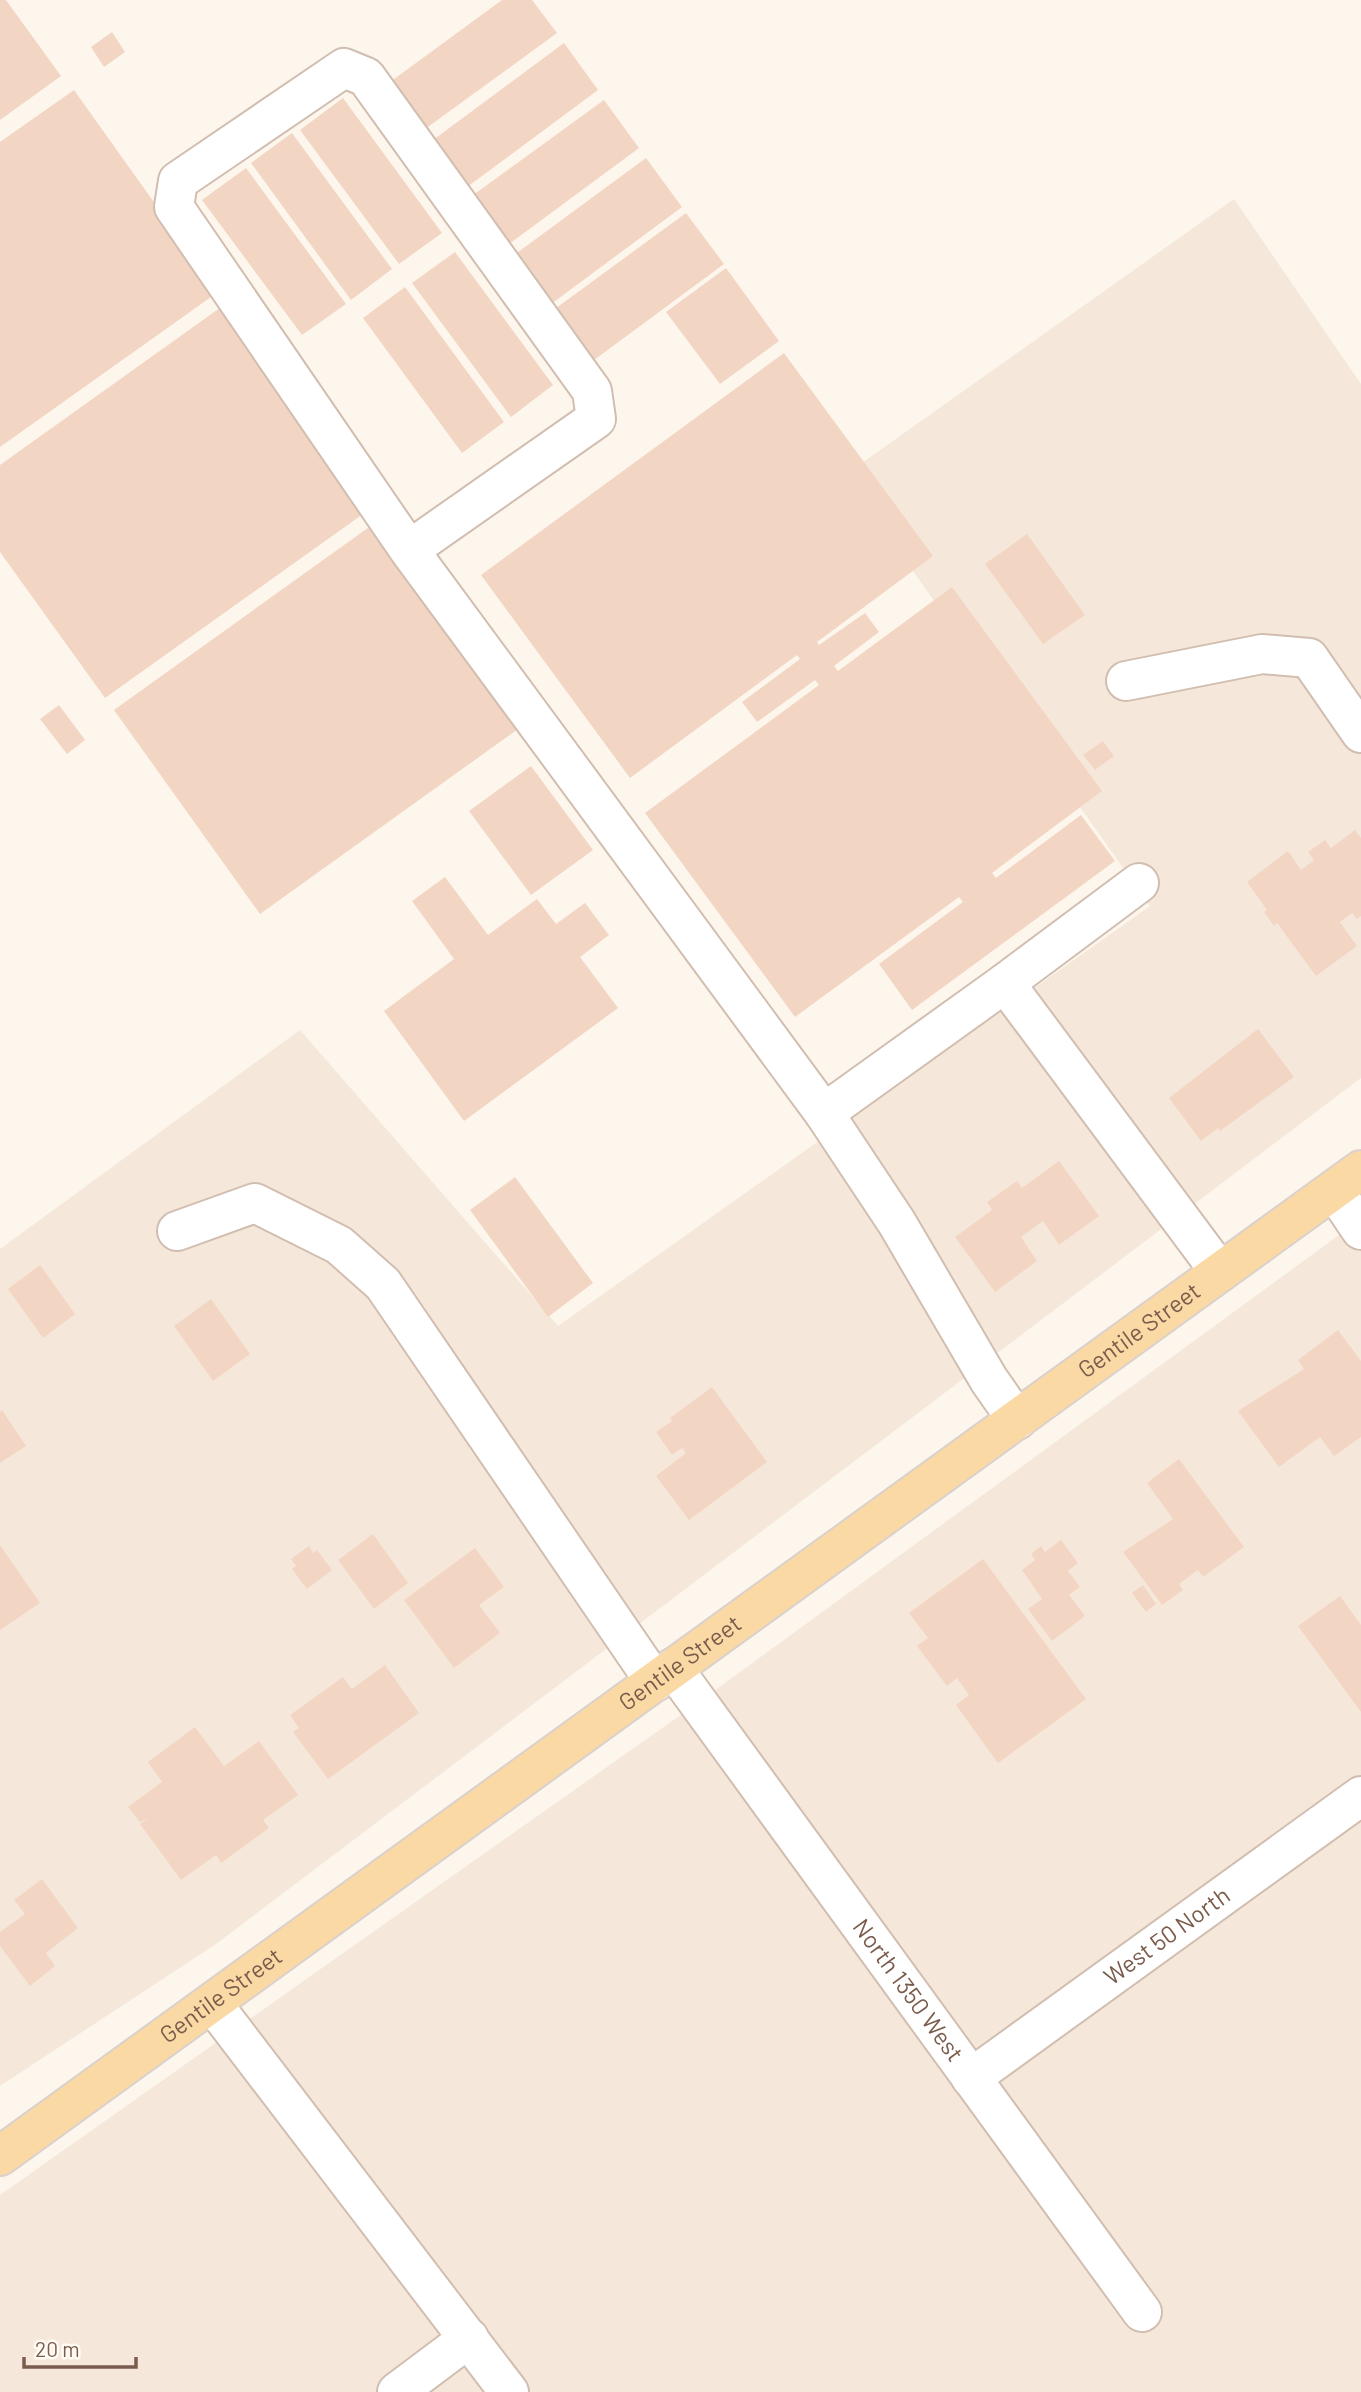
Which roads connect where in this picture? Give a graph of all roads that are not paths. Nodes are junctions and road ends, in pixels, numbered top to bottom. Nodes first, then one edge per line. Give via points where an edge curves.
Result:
1 (409, 550) junction
2 (1126, 681) dead end
3 (1361, 733) edge
4 (1139, 883) dead end
5 (1005, 983) junction
6 (824, 1113) junction
7 (1347, 1180) edge
8 (1361, 1230) edge
9 (177, 1231) dead end
10 (1220, 1272) junction
11 (1017, 1420) junction
12 (664, 1675) junction
13 (1361, 1796) edge
14 (212, 2003) junction
15 (971, 2078) junction
16 (0, 2156) edge
17 (1142, 2312) dead end
18 (469, 2338) junction
19 (397, 2392) edge
20 (509, 2392) edge

1 - 1 street via 174,207 178,181 344,68 366,76 592,391 596,419
1 - 6 street
2 - 3 street via 1262,654 1309,658
4 - 5 street
5 - 6 street
5 - 10 street
6 - 11 street
7 - 8 street
7 - 10 main road, Gentile Street
9 - 12 street, North 1350 West via 255,1203 339,1245 383,1284
10 - 11 main road, Gentile Street
11 - 12 main road, Gentile Street
12 - 14 main road, Gentile Street
12 - 15 street, North 1350 West
13 - 15 street, West 50 North
14 - 16 main road, Gentile Street
14 - 18 street
15 - 17 street, North 1350 West
18 - 19 street
18 - 20 street

